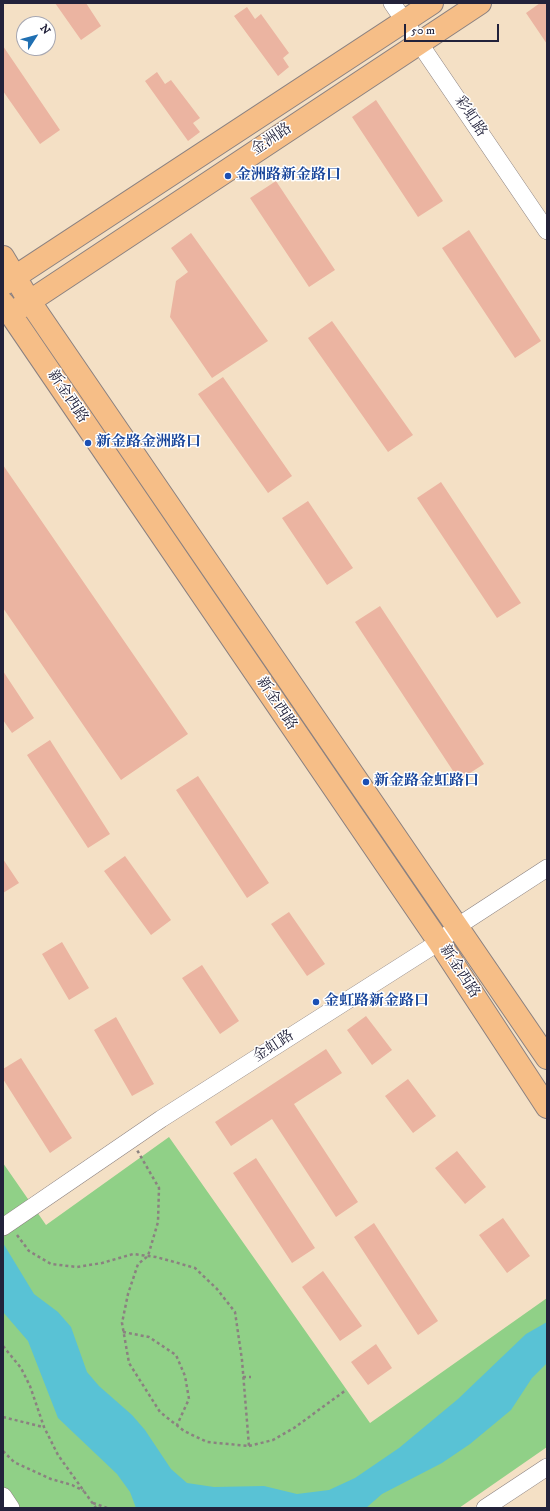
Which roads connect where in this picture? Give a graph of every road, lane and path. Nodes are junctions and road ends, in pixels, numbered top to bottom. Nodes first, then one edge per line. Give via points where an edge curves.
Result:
1 (392, 3) edge
2 (432, 3) edge
3 (480, 3) edge
4 (405, 22) junction
5 (420, 41) junction
6 (547, 231) edge
7 (3, 258) edge
8 (9, 280) edge
9 (30, 302) junction
10 (5, 311) edge
11 (547, 868) edge
12 (458, 926) junction
13 (439, 942) junction
14 (547, 1058) edge
15 (547, 1107) edge
16 (130, 1140) junction
17 (5, 1226) edge
18 (148, 1256) junction
19 (123, 1332) junction
20 (3, 1346) edge
21 (243, 1377) junction
22 (251, 1377) dead end
23 (346, 1390) dead end
24 (3, 1417) edge
25 (176, 1425) junction
26 (44, 1427) junction
27 (249, 1446) junction
28 (3, 1451) edge
29 (547, 1467) edge
30 (85, 1492) junction
31 (3, 1496) edge
32 (92, 1503) junction
33 (11, 1508) edge
34 (96, 1508) edge
35 (107, 1508) edge
36 (486, 1508) edge

1 - 4 street, 彩虹路
2 - 4 main road, 金洲路
3 - 5 main road, 金洲路 via 435,34
4 - 5 street, 彩虹路
4 - 8 main road, 金洲路
5 - 6 street, 彩虹路
5 - 9 main road, 金洲路
7 - 8 main road, 新金西路
8 - 9 main road, 新金西路
9 - 10 main road, 金洲路
9 - 12 main road, 新金西路
10 - 13 main road, 新金西路
11 - 12 street, 金虹路
12 - 13 street, 金虹路
12 - 14 main road, 新金西路
13 - 15 main road, 新金西路
13 - 16 street, 金虹路
16 - 17 street, 金虹路
16 - 18 path via 142,1156 158,1188 158,1222
17 - 18 path via 30,1252 51,1264 77,1267 133,1254
18 - 19 path via 138,1264 128,1294 122,1323
18 - 21 path via 195,1268 217,1289 235,1312
19 - 25 path via 129,1363 160,1412
19 - 25 path via 149,1337 176,1355 186,1376 190,1399
20 - 26 path via 21,1368
21 - 22 path
21 - 27 path
23 - 27 path via 294,1428 273,1440
24 - 26 path
25 - 27 path via 207,1442
26 - 30 path via 70,1474
28 - 30 path via 14,1462
29 - 36 street
30 - 32 path
31 - 33 street
32 - 34 path
32 - 35 path

